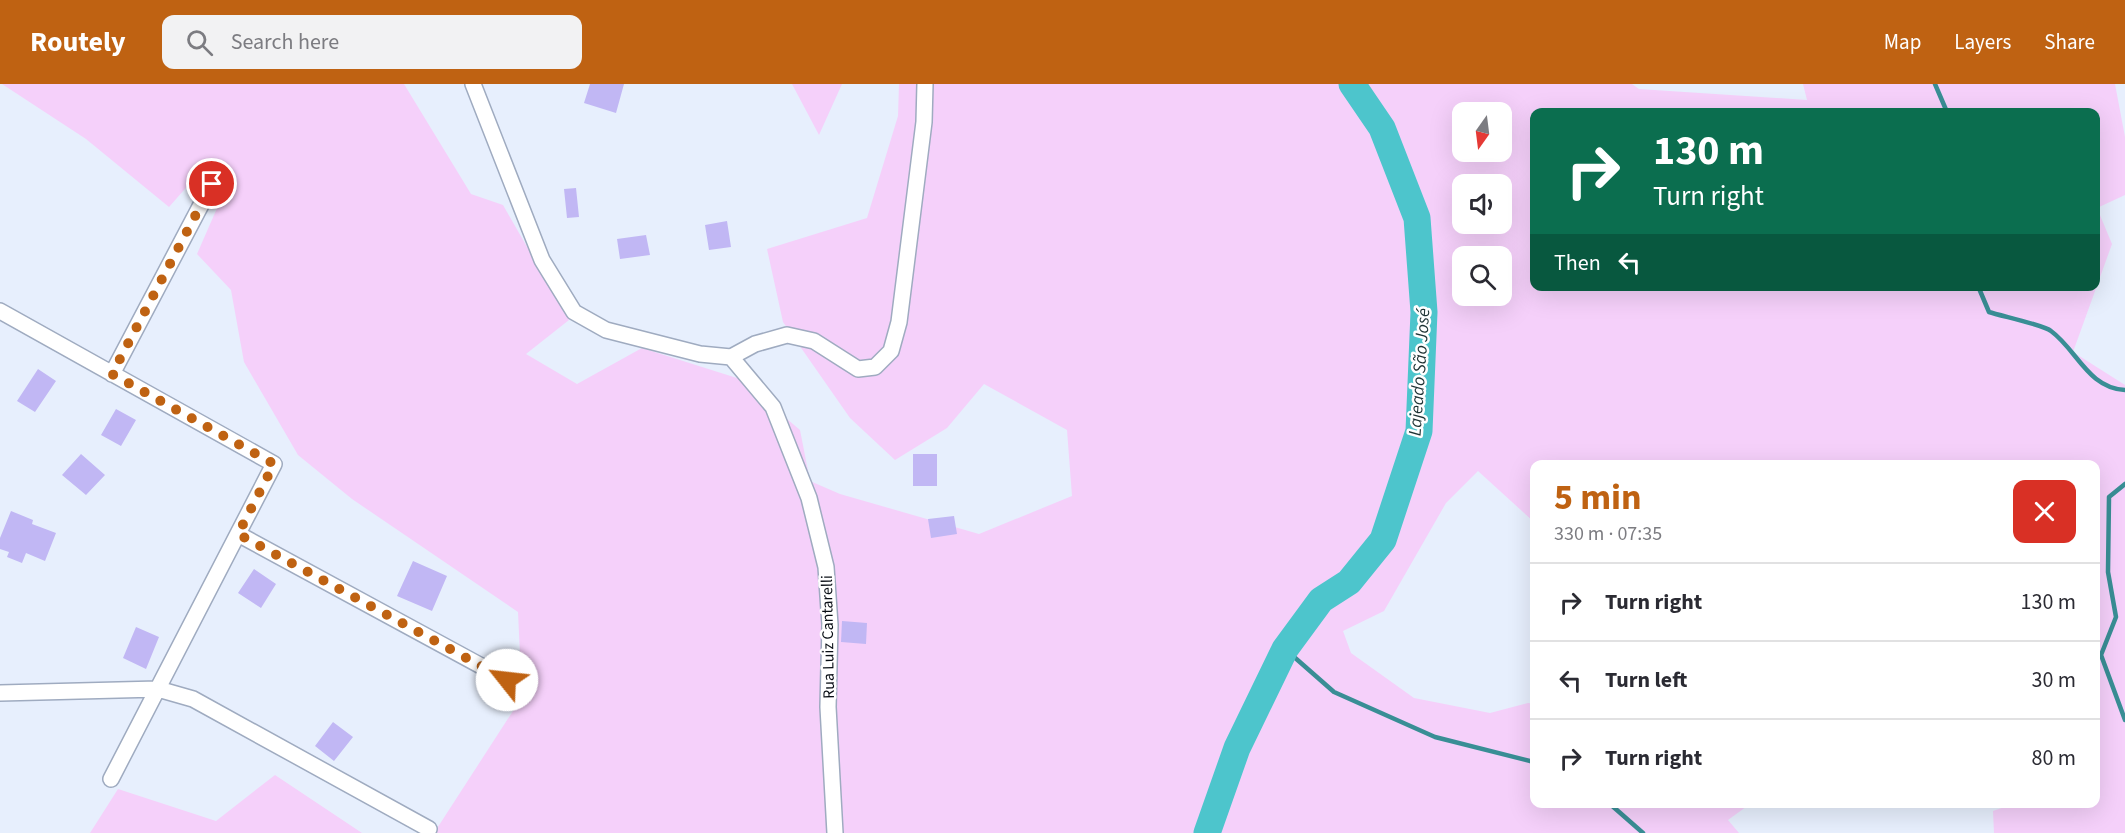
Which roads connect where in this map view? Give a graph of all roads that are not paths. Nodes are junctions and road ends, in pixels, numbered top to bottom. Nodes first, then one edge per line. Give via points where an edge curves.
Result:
1 (473, 84) edge
2 (925, 84) edge
3 (212, 184) dead end
4 (0, 311) edge
5 (731, 357) junction
6 (112, 374) junction
7 (238, 534) junction
8 (507, 680) dead end
9 (158, 689) junction
10 (0, 693) edge
11 (111, 779) dead end
12 (429, 829) dead end
13 (835, 833) edge

1 - 5 street via 543,260 574,312 606,330 700,354
2 - 5 street via 924,122 899,322 891,351 876,367 858,369 814,341 787,335 755,344
3 - 6 street
4 - 6 street
5 - 13 street, Rua Luiz Cantarelli via 773,407 809,498 826,567
6 - 7 street via 274,464
7 - 8 street
7 - 9 street
9 - 10 street
9 - 11 street
9 - 12 street via 192,699

